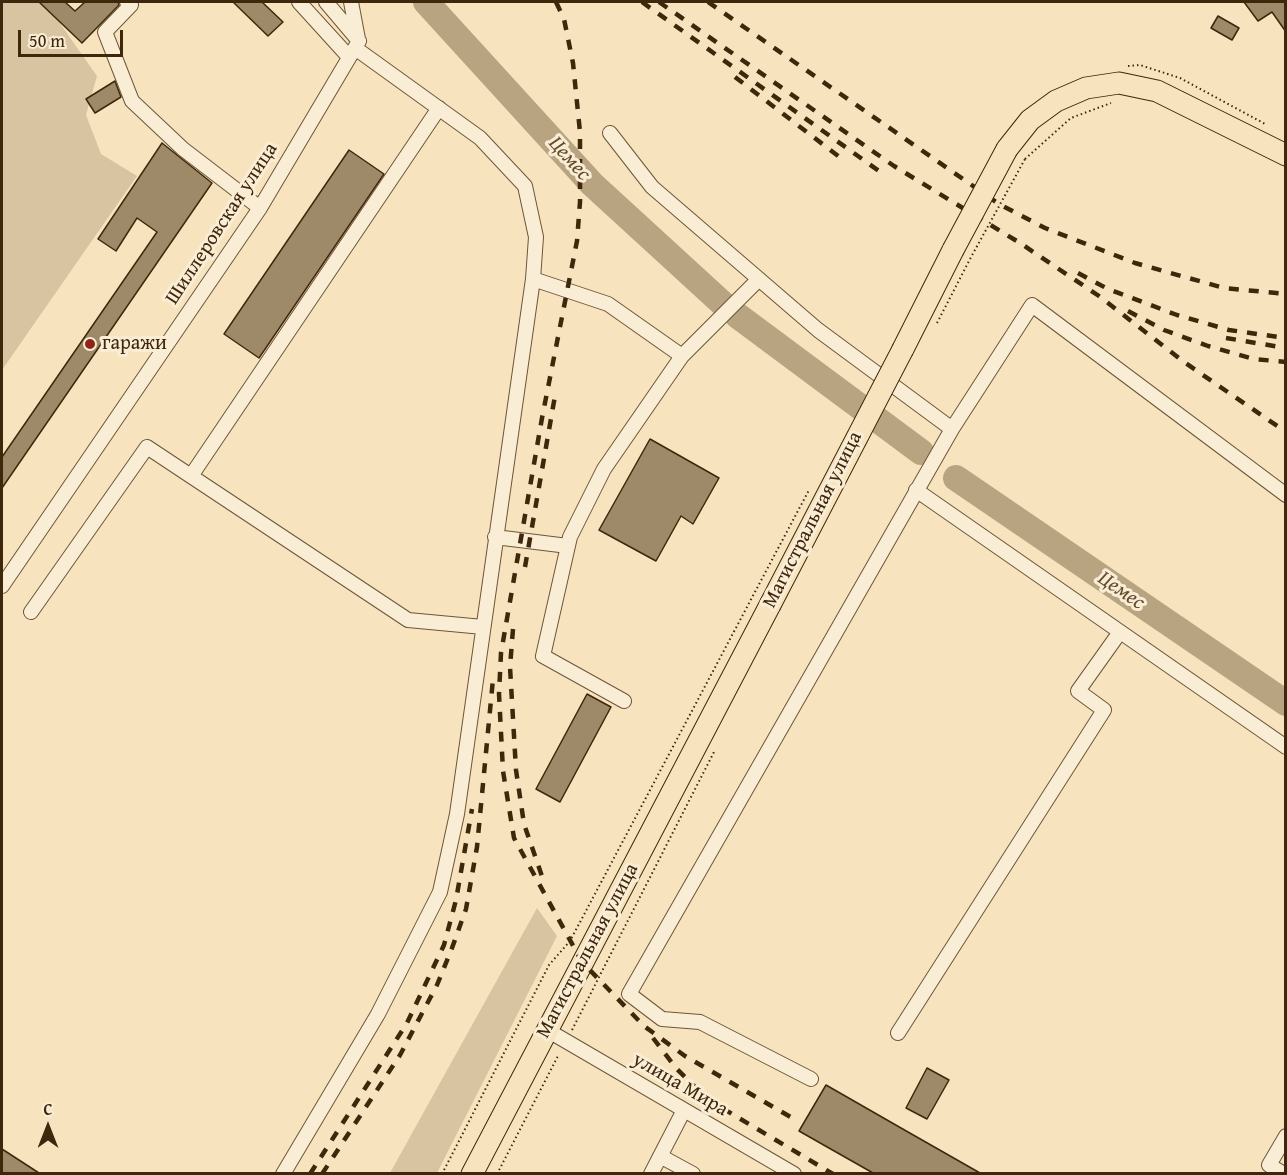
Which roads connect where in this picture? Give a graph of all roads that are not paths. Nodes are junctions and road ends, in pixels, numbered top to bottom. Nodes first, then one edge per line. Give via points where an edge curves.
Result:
1 (127, 2) edge
2 (299, 2) edge
3 (326, 2) edge
4 (351, 2) edge
5 (354, 49) junction
6 (439, 108) junction
7 (610, 133) dead end
8 (1286, 155) edge
9 (260, 208) junction
10 (533, 279) junction
11 (759, 279) junction
12 (682, 356) junction
13 (952, 429) junction
14 (191, 476) junction
15 (916, 490) junction
16 (1286, 495) edge
17 (495, 537) junction
18 (568, 546) junction
19 (2, 585) edge
20 (31, 612) dead end
21 (483, 627) junction
22 (1120, 632) junction
23 (624, 701) dead end
24 (1286, 747) edge
25 (547, 1030) junction
26 (898, 1033) dead end
27 (811, 1079) dead end
28 (684, 1110) junction
29 (1286, 1136) edge
30 (660, 1156) junction
31 (283, 1173) edge
32 (472, 1173) edge
33 (651, 1173) edge
34 (693, 1173) edge
35 (794, 1173) edge
36 (1284, 1173) edge

1 - 9 street via 131,5 105,32 132,101 183,149
2 - 5 street
3 - 5 street
4 - 5 street
5 - 6 street
5 - 9 street, Шиллеровская улица
6 - 10 street via 480,138 525,186 536,237
6 - 14 street
7 - 11 street via 652,187
8 - 25 highway, Магистральная улица, bridge via 1157,91 1119,83 1086,88 1056,101 1030,120 962,255 903,349
9 - 19 street, Шиллеровская улица
10 - 12 street via 608,304
10 - 17 street
11 - 12 street
11 - 13 street via 818,330
12 - 18 street via 604,469
13 - 15 street
13 - 16 street via 1032,305
14 - 20 street via 147,447
14 - 21 street via 408,620
15 - 22 street
15 - 27 street via 629,994 662,1019 700,1022
17 - 18 street
17 - 21 street
18 - 23 street via 543,657
21 - 31 street via 457,814 440,892 378,1014
22 - 24 street
22 - 26 street via 1078,691 1104,710
25 - 28 street, улица Мира
25 - 32 highway, Магистральная улица
28 - 30 street
28 - 35 street, улица Мира
29 - 36 street via 1269,1164
30 - 33 street
30 - 34 street

